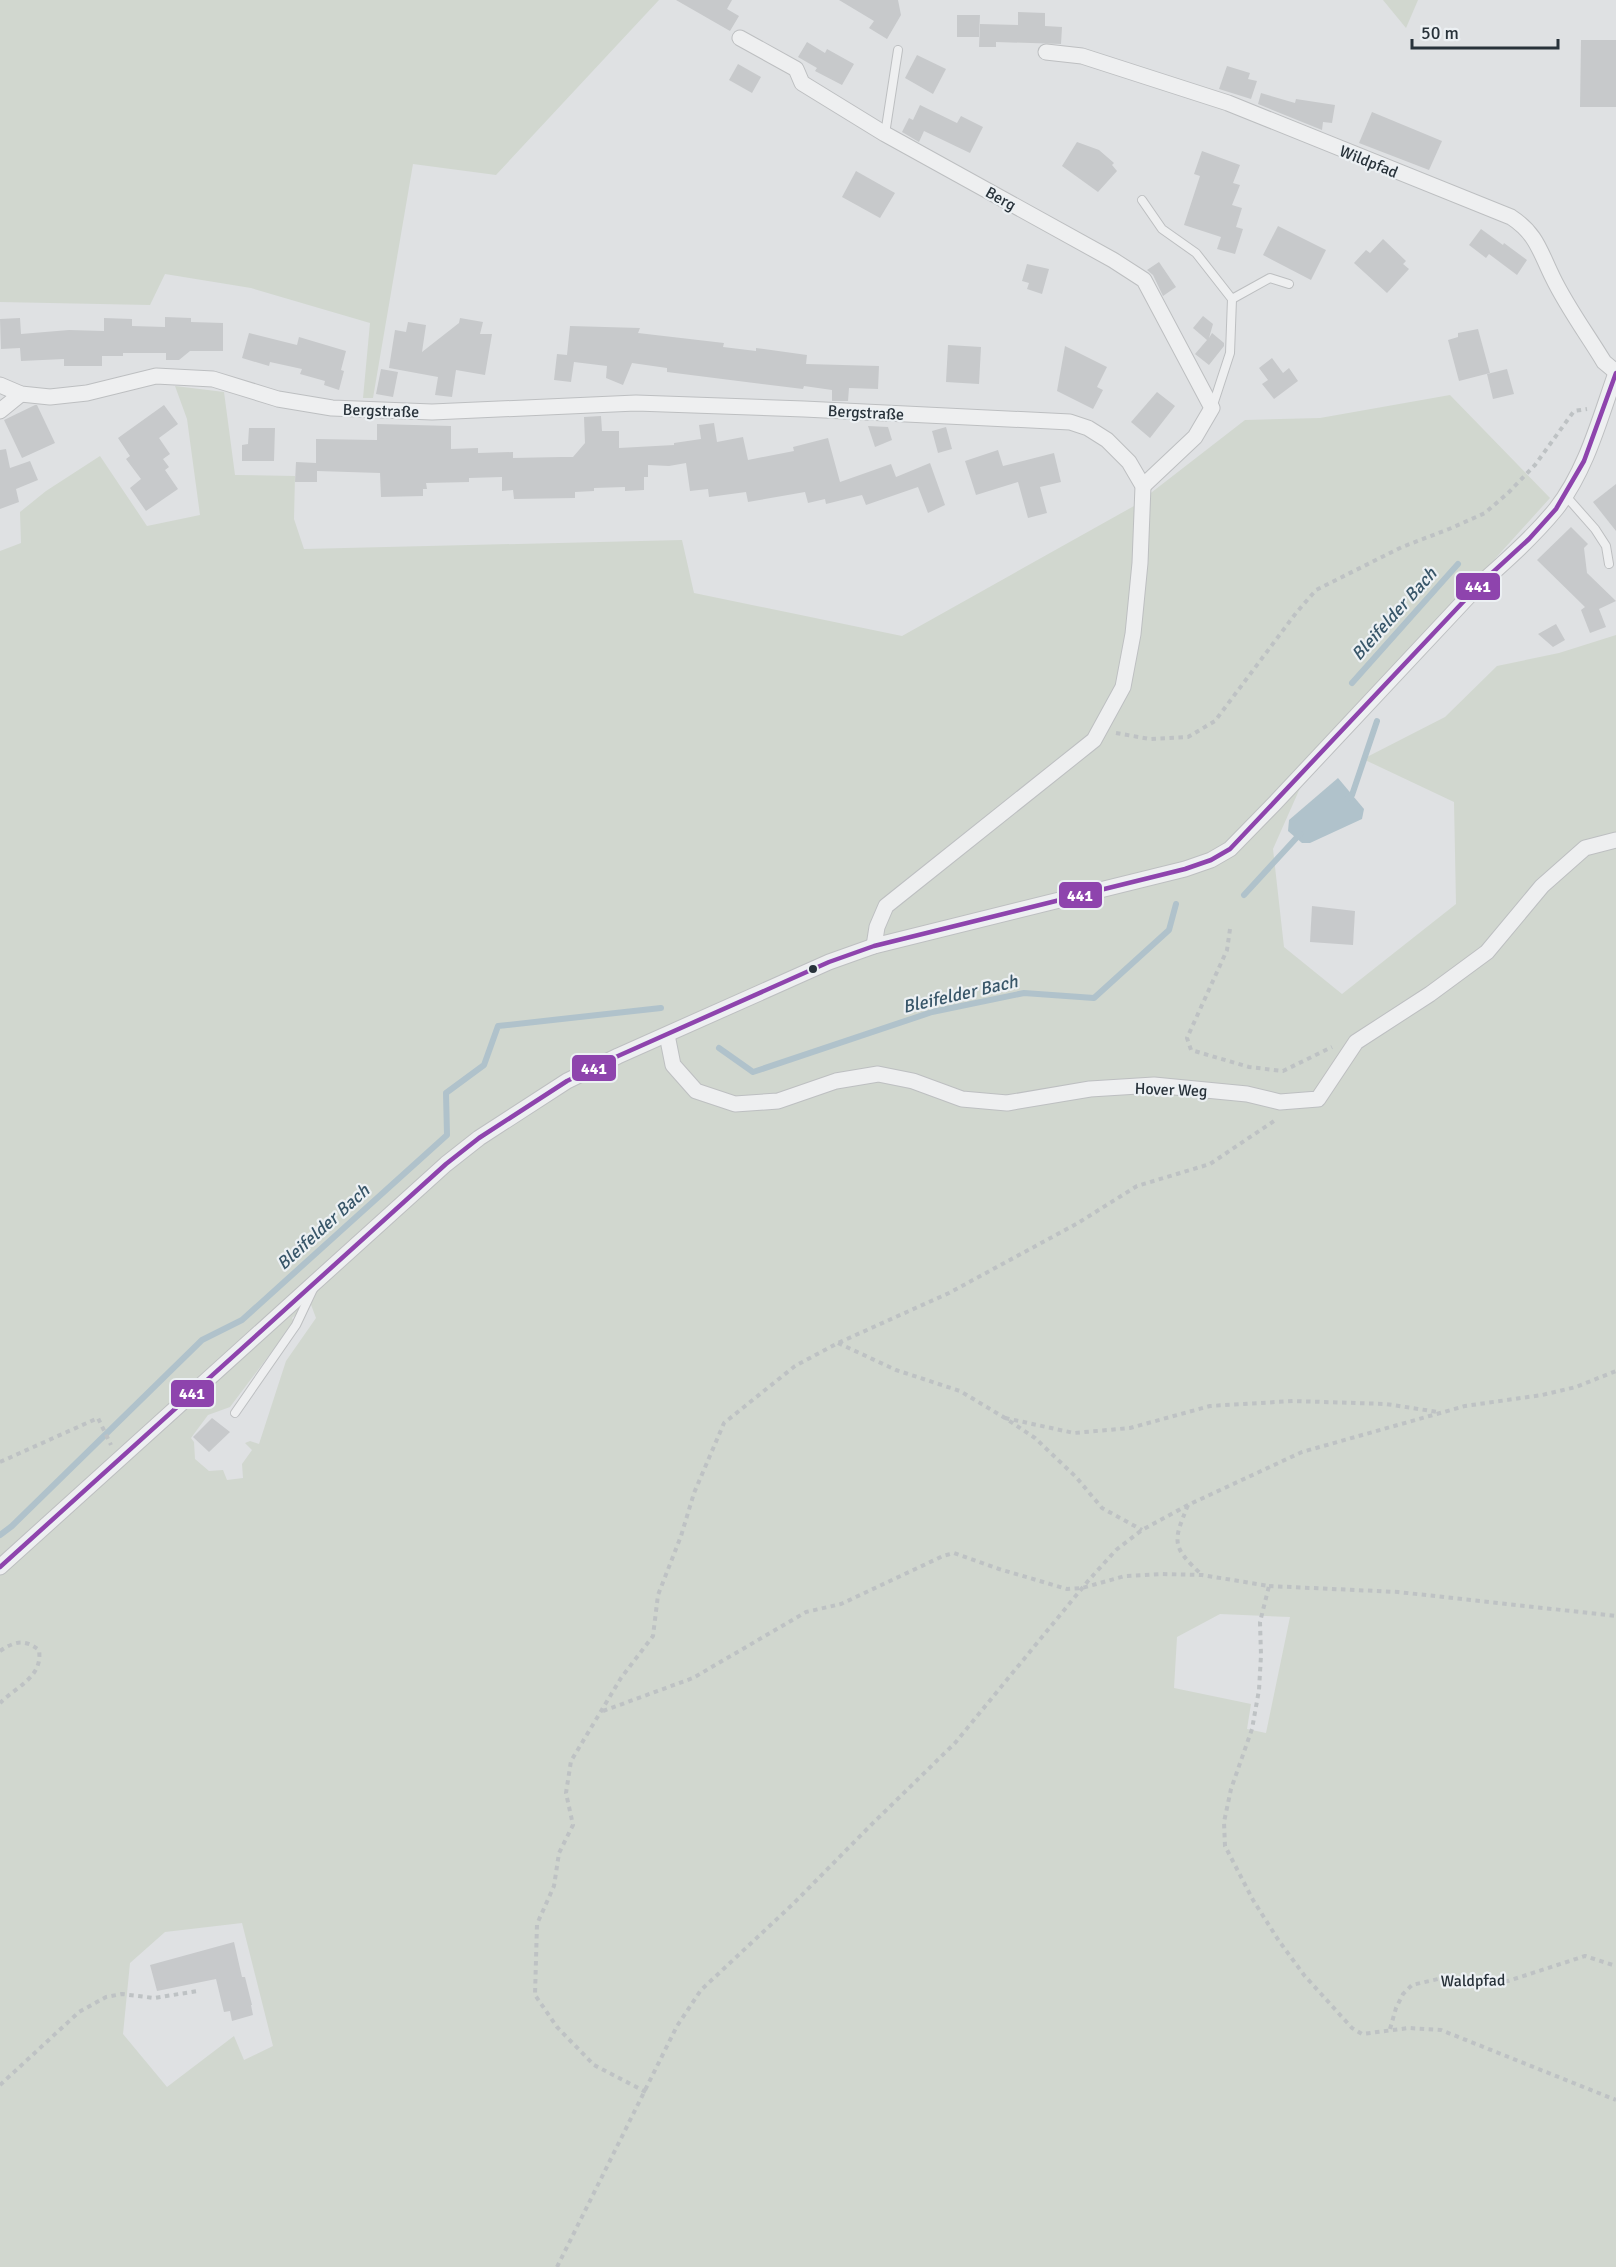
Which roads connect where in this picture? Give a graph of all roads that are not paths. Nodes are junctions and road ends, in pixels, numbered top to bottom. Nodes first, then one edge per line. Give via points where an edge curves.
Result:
1 (740, 38) dead end
2 (898, 50) dead end
3 (1046, 52) dead end
4 (885, 134) junction
5 (1142, 200) dead end
6 (1289, 284) dead end
7 (1232, 299) junction
8 (1616, 373) edge
9 (0, 385) edge
10 (21, 394) junction
11 (1212, 408) junction
12 (0, 411) edge
13 (1143, 486) junction
14 (1565, 495) junction
15 (1609, 564) dead end
16 (1616, 840) edge
17 (874, 946) junction
18 (667, 1035) junction
19 (319, 1277) junction
20 (235, 1413) dead end
21 (0, 1567) edge

1 - 4 street, Berg via 796,69 802,83
2 - 4 lane
3 - 8 street, Wildpfad via 1082,56 1228,103 1512,217 1534,237 1553,278 1604,362
4 - 11 street, Berg via 1144,280
5 - 7 lane via 1162,229 1196,253
6 - 7 lane via 1270,278
7 - 11 lane via 1230,353
8 - 14 street
9 - 10 street, Bergstraße
10 - 12 street
10 - 13 street, Bergstraße via 50,397 87,393 156,376 213,379 278,399 332,408 432,412 636,403 1070,422 1107,440 1129,462
11 - 13 street via 1195,437
13 - 17 street via 1140,563 1123,687 1102,727 1094,740 886,906
14 - 15 lane via 1606,546
14 - 17 street via 1556,509 1230,849 1185,869
16 - 18 street, Hover Weg via 1585,848 1542,886 1487,952 1356,1042 1318,1099 1280,1102 1247,1094 1154,1085 1090,1089 1007,1103 962,1099 878,1074 836,1081 778,1101 735,1104 696,1091 673,1065
17 - 18 street via 829,962
18 - 19 street via 567,1081 479,1138
19 - 20 lane via 296,1325
19 - 21 street

